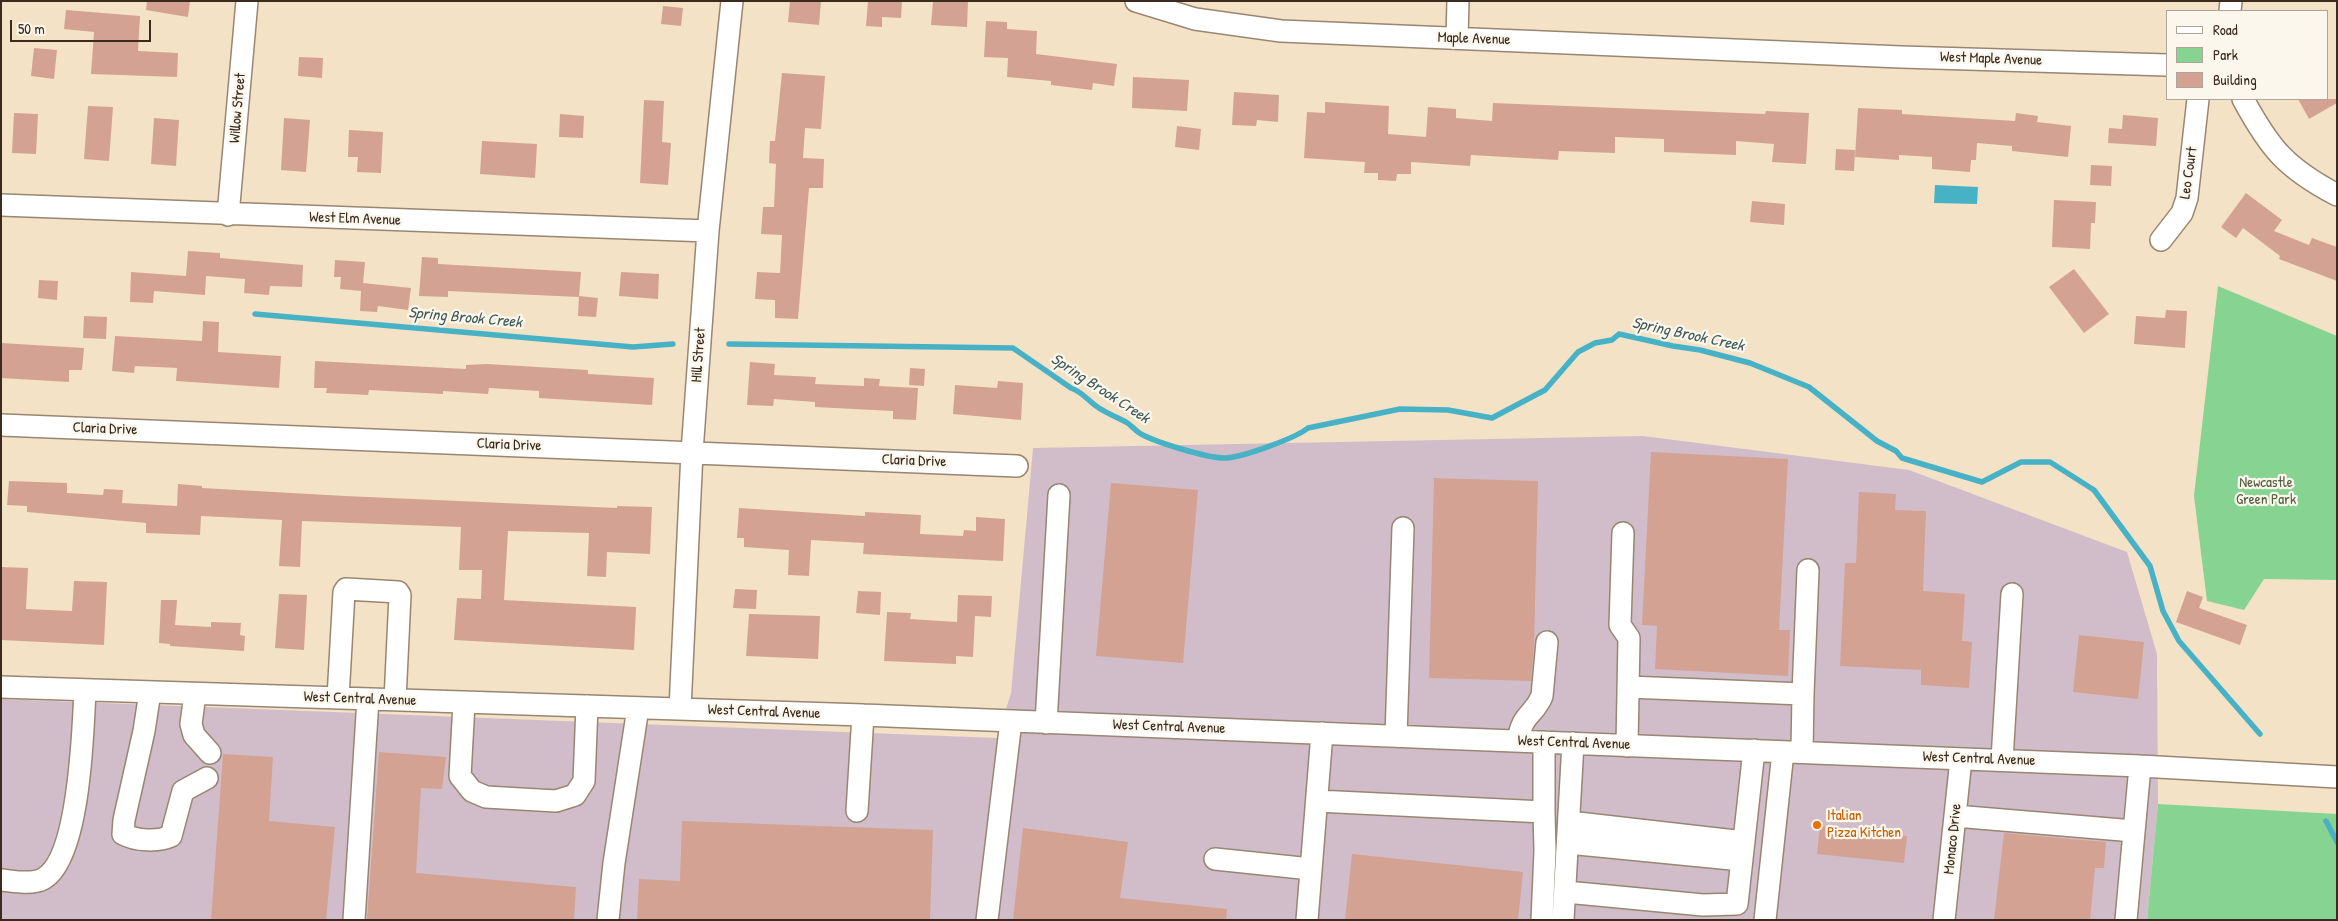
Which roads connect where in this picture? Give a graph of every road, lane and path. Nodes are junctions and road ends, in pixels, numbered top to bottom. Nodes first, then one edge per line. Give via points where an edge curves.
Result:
1 (248, 1) edge
2 (732, 1) edge
3 (1136, 1) edge
4 (1458, 1) edge
5 (1163, 5) edge
6 (1457, 38) junction
7 (1816, 53) joint
8 (2166, 65) edge
9 (2198, 100) edge
10 (2244, 100) edge
11 (2337, 195) edge
12 (1, 205) edge
13 (228, 214) junction
14 (708, 231) junction
15 (2161, 240) dead end
16 (1, 425) edge
17 (692, 452) junction
18 (1017, 466) dead end
19 (1060, 496) dead end
20 (1403, 528) dead end
21 (1623, 533) dead end
22 (1808, 570) dead end
23 (2012, 594) dead end
24 (1547, 642) dead end
25 (1, 687) edge
26 (1628, 687) junction
27 (85, 690) junction
28 (150, 692) junction
29 (195, 694) junction
30 (1803, 694) junction
31 (338, 698) junction
32 (368, 699) junction
33 (395, 700) junction
34 (464, 703) junction
35 (587, 706) junction
36 (638, 708) junction
37 (680, 710) junction
38 (863, 715) junction
39 (1010, 721) junction
40 (1046, 722) junction
41 (1322, 734) junction
42 (1396, 736) junction
43 (1518, 741) junction
44 (1544, 742) junction
45 (1573, 743) junction
46 (1627, 746) junction
47 (1754, 750) junction
48 (1792, 752) junction
49 (210, 753) dead end
50 (1961, 759) junction
51 (2002, 760) junction
52 (2140, 766) junction
53 (2337, 776) edge
54 (207, 778) dead end
55 (1317, 801) junction
56 (858, 811) dead end
57 (1544, 812) junction
58 (1955, 816) junction
59 (1569, 822) junction
60 (2134, 831) junction
61 (1568, 843) junction
62 (1743, 851) junction
63 (1214, 859) dead end
64 (1311, 869) junction
65 (1, 880) edge
66 (1566, 892) junction
67 (354, 920) edge
68 (608, 920) edge
69 (987, 920) edge
70 (1307, 920) edge
71 (1542, 920) edge
72 (1563, 920) edge
73 (1765, 920) edge
74 (1944, 920) edge
75 (2126, 920) edge

1 - 13 street, Willow Street
2 - 14 street, Hill Street
3 - 5 street, Maple Avenue
4 - 6 street
5 - 6 street, Maple Avenue via 1195,19 1281,31
6 - 7 street, Maple Avenue
7 - 8 street, West Maple Avenue
9 - 15 street, Leo Court via 2187,198 2182,213
10 - 11 street via 2276,152 2306,178
12 - 13 street, West Elm Avenue
13 - 14 street, West Elm Avenue
14 - 17 street, Hill Street
16 - 17 street, Claria Drive
17 - 18 street, Claria Drive
17 - 37 street, Hill Street
19 - 40 street
20 - 42 street
21 - 26 street via 1620,625 1629,638
22 - 30 street
23 - 51 street
24 - 43 street via 1542,696 1520,726
25 - 27 street, West Central Avenue
26 - 30 street
26 - 46 street
27 - 28 street, West Central Avenue
27 - 65 street via 73,819 65,847 55,868 42,880
28 - 29 street, West Central Avenue
28 - 54 street via 124,820 124,834 132,838 164,839 171,836 183,791
29 - 31 street, West Central Avenue
29 - 49 street via 191,724 194,735
30 - 48 street
31 - 32 street, West Central Avenue
31 - 33 street via 346,589 398,592 400,595
32 - 33 street, West Central Avenue
32 - 67 street
33 - 34 street, West Central Avenue
34 - 35 street, West Central Avenue
34 - 35 street via 460,776 472,791 486,797 556,801 575,795 584,781
35 - 36 street, West Central Avenue
36 - 37 street, West Central Avenue
36 - 68 street
37 - 38 street, West Central Avenue
38 - 39 street, West Central Avenue
38 - 56 street
39 - 40 street, West Central Avenue
39 - 69 street
40 - 41 street, West Central Avenue
41 - 42 street, West Central Avenue
41 - 55 street
42 - 43 street, West Central Avenue
43 - 44 street, West Central Avenue
44 - 45 street, West Central Avenue
44 - 57 street
45 - 46 street, West Central Avenue
45 - 59 street
46 - 47 street, West Central Avenue
47 - 48 street, West Central Avenue
47 - 62 street
48 - 50 street, West Central Avenue
48 - 73 street
50 - 51 street, West Central Avenue
50 - 58 street, Monaco Drive
51 - 52 street, West Central Avenue
52 - 53 street, West Central Avenue
52 - 60 street
55 - 57 street
55 - 64 street
57 - 71 street
58 - 60 street
58 - 74 street, Monaco Drive
59 - 61 street
59 - 62 street
60 - 75 street
61 - 62 street
61 - 66 street
62 - 66 street via 1738,904 1703,905
63 - 64 street
64 - 70 street
66 - 72 street

